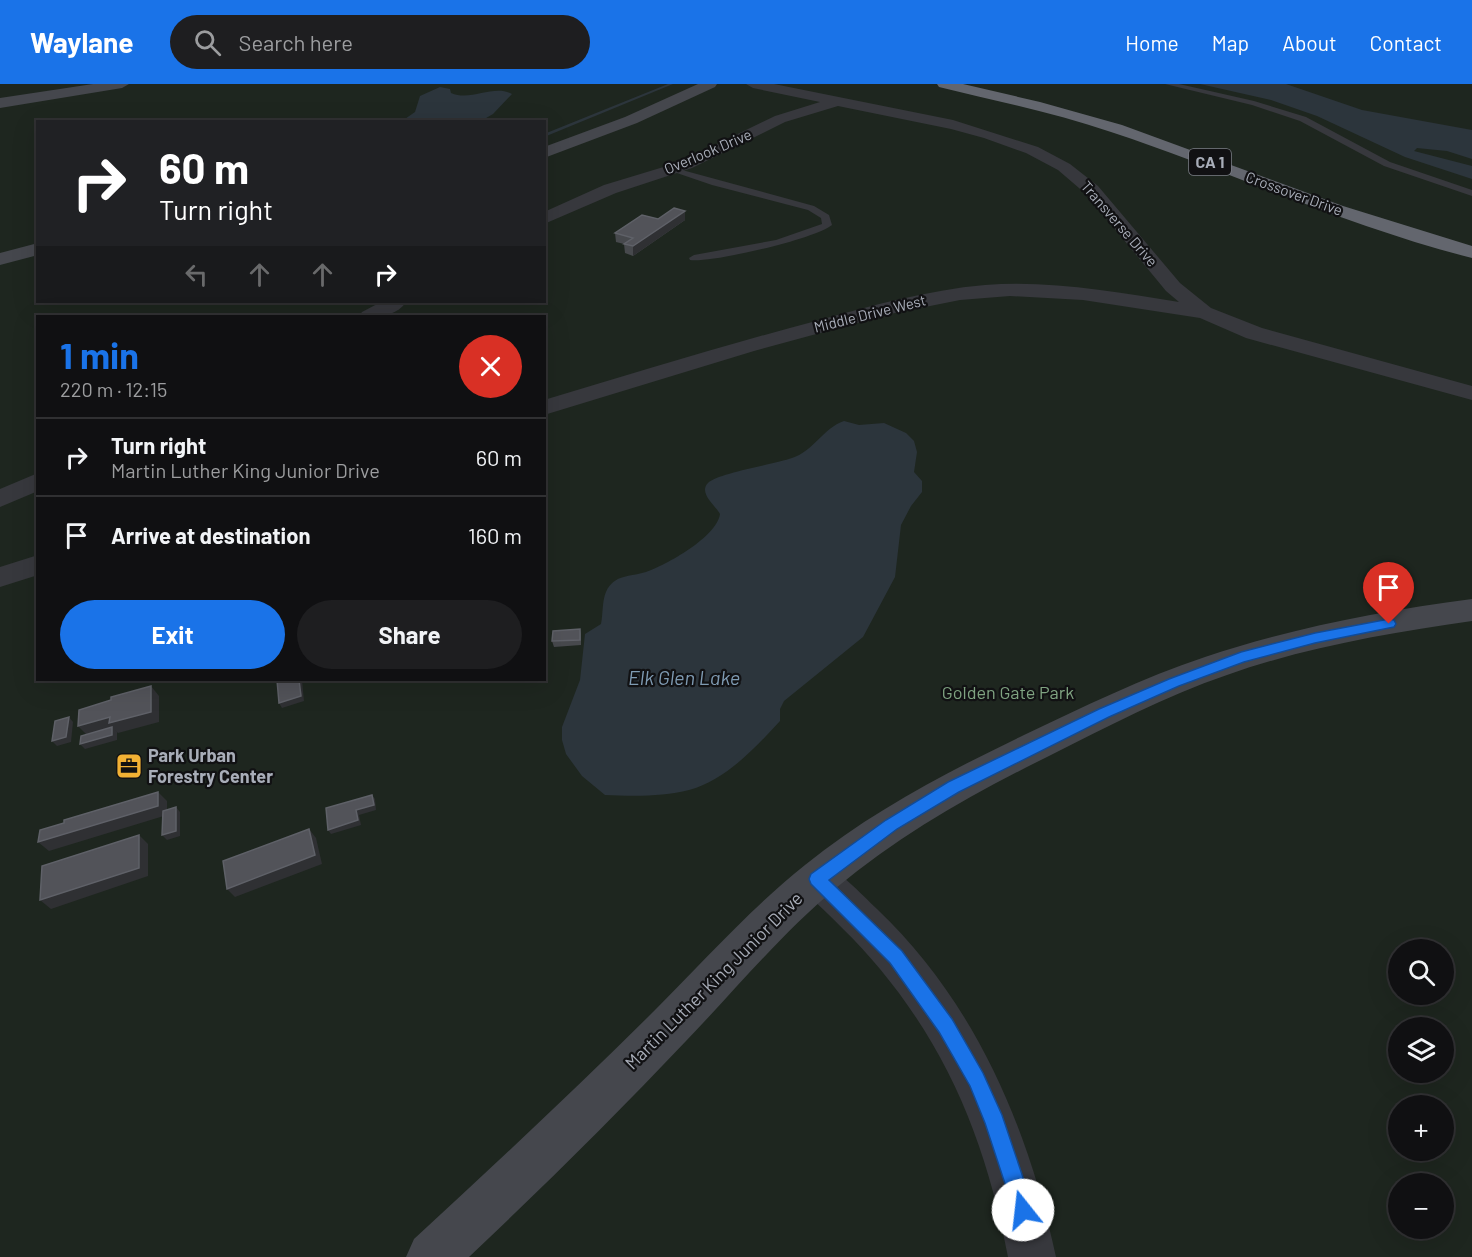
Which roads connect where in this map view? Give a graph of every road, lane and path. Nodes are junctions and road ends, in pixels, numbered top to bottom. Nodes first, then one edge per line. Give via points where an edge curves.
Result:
1 (88, 84) edge
2 (122, 84) edge
3 (710, 84) edge
4 (753, 84) edge
5 (944, 84) edge
6 (981, 84) edge
7 (1169, 84) edge
8 (0, 97) edge
9 (840, 101) junction
10 (0, 103) edge
11 (546, 152) edge
12 (674, 169) junction
13 (1472, 193) edge
14 (546, 218) edge
15 (1472, 240) edge
16 (36, 250) edge
17 (1472, 252) edge
18 (694, 258) dead end
19 (0, 260) edge
20 (394, 303) edge
21 (1204, 312) junction
22 (371, 315) edge
23 (1472, 393) edge
24 (546, 407) edge
25 (36, 483) edge
26 (0, 499) edge
27 (36, 566) edge
28 (0, 577) edge
29 (1472, 610) edge
30 (817, 879) junction
31 (432, 1257) edge
32 (1032, 1257) edge

1 - 8 street
2 - 10 street
3 - 11 street via 632,120
4 - 9 street, Transverse Drive
5 - 17 highway, Crossover Drive / CA 1 via 1107,125 1336,210
6 - 15 highway, Crossover Drive / CA 1 via 1138,125 1350,203
7 - 13 lane via 1254,103 1303,119 1381,161
9 - 12 street, Overlook Drive via 780,119
9 - 21 street, Transverse Drive via 980,132 1054,161 1092,190 1173,287
12 - 14 street, Overlook Drive via 610,189
12 - 18 lane via 811,208 826,217 827,225 803,236
16 - 19 street
20 - 22 street
21 - 23 street, Transverse Drive via 1254,333
21 - 24 street, Middle Drive West via 1028,290 955,295 802,331
25 - 26 street
27 - 28 street
29 - 30 street, Martin Luther King Junior Drive via 1285,645 1174,682 953,787 891,825
30 - 31 street, Martin Luther King Junior Drive
30 - 32 street via 896,957 955,1041 976,1079 1010,1162

